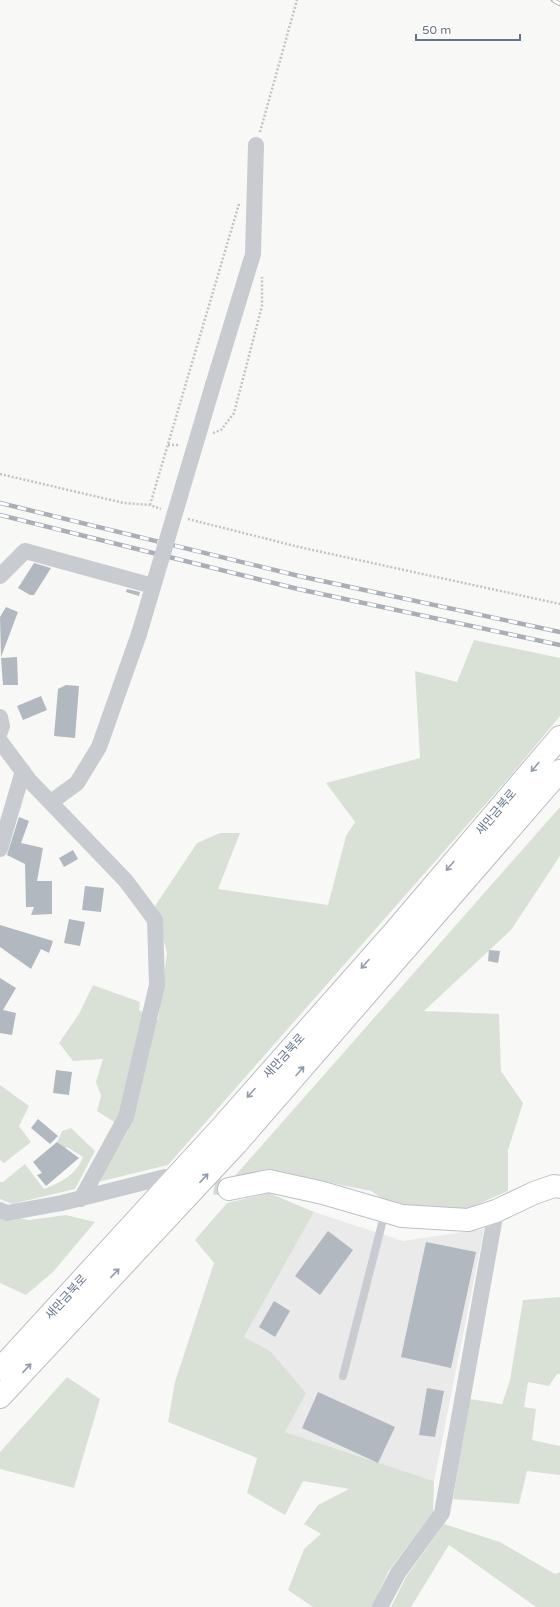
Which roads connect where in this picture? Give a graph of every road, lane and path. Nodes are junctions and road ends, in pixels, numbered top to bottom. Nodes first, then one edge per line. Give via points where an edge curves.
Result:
1 (297, 0) edge
2 (256, 144) joint
3 (0, 474) edge
4 (165, 510) dead end
5 (186, 518) dead end
6 (0, 576) edge
7 (153, 586) junction
8 (560, 604) edge
9 (0, 717) edge
10 (0, 732) edge
11 (560, 737) edge
12 (0, 741) edge
13 (23, 771) junction
14 (560, 771) edge
15 (51, 802) junction
16 (0, 849) edge
17 (165, 1177) dead end
18 (560, 1187) edge
19 (229, 1189) tunnel mouth
20 (81, 1198) junction
21 (0, 1210) edge
22 (385, 1211) junction
23 (496, 1211) junction
24 (0, 1369) edge
25 (343, 1376) dead end
26 (0, 1397) edge
27 (380, 1607) edge

1 - 2 path
2 - 7 street, bridge via 253,254
3 - 4 path
5 - 8 path via 201,524 299,547
6 - 7 street via 25,551
7 - 15 street, bridge via 139,634 99,746 76,783
9 - 10 street
11 -> 24 main road, 새만금북로 via 394,932 219,1130
12 - 13 street
13 - 15 street
13 - 16 street
26 -> 14 main road, 새만금북로 via 237,1143
15 - 20 street via 126,881 155,920 157,985 126,1117
17 - 20 street
18 - 23 main road via 554,1186 534,1193
19 - 22 main road via 269,1181
20 - 21 street via 7,1213
22 - 23 main road via 402,1216 468,1220
22 - 25 lane
23 - 27 street via 442,1514 398,1573

